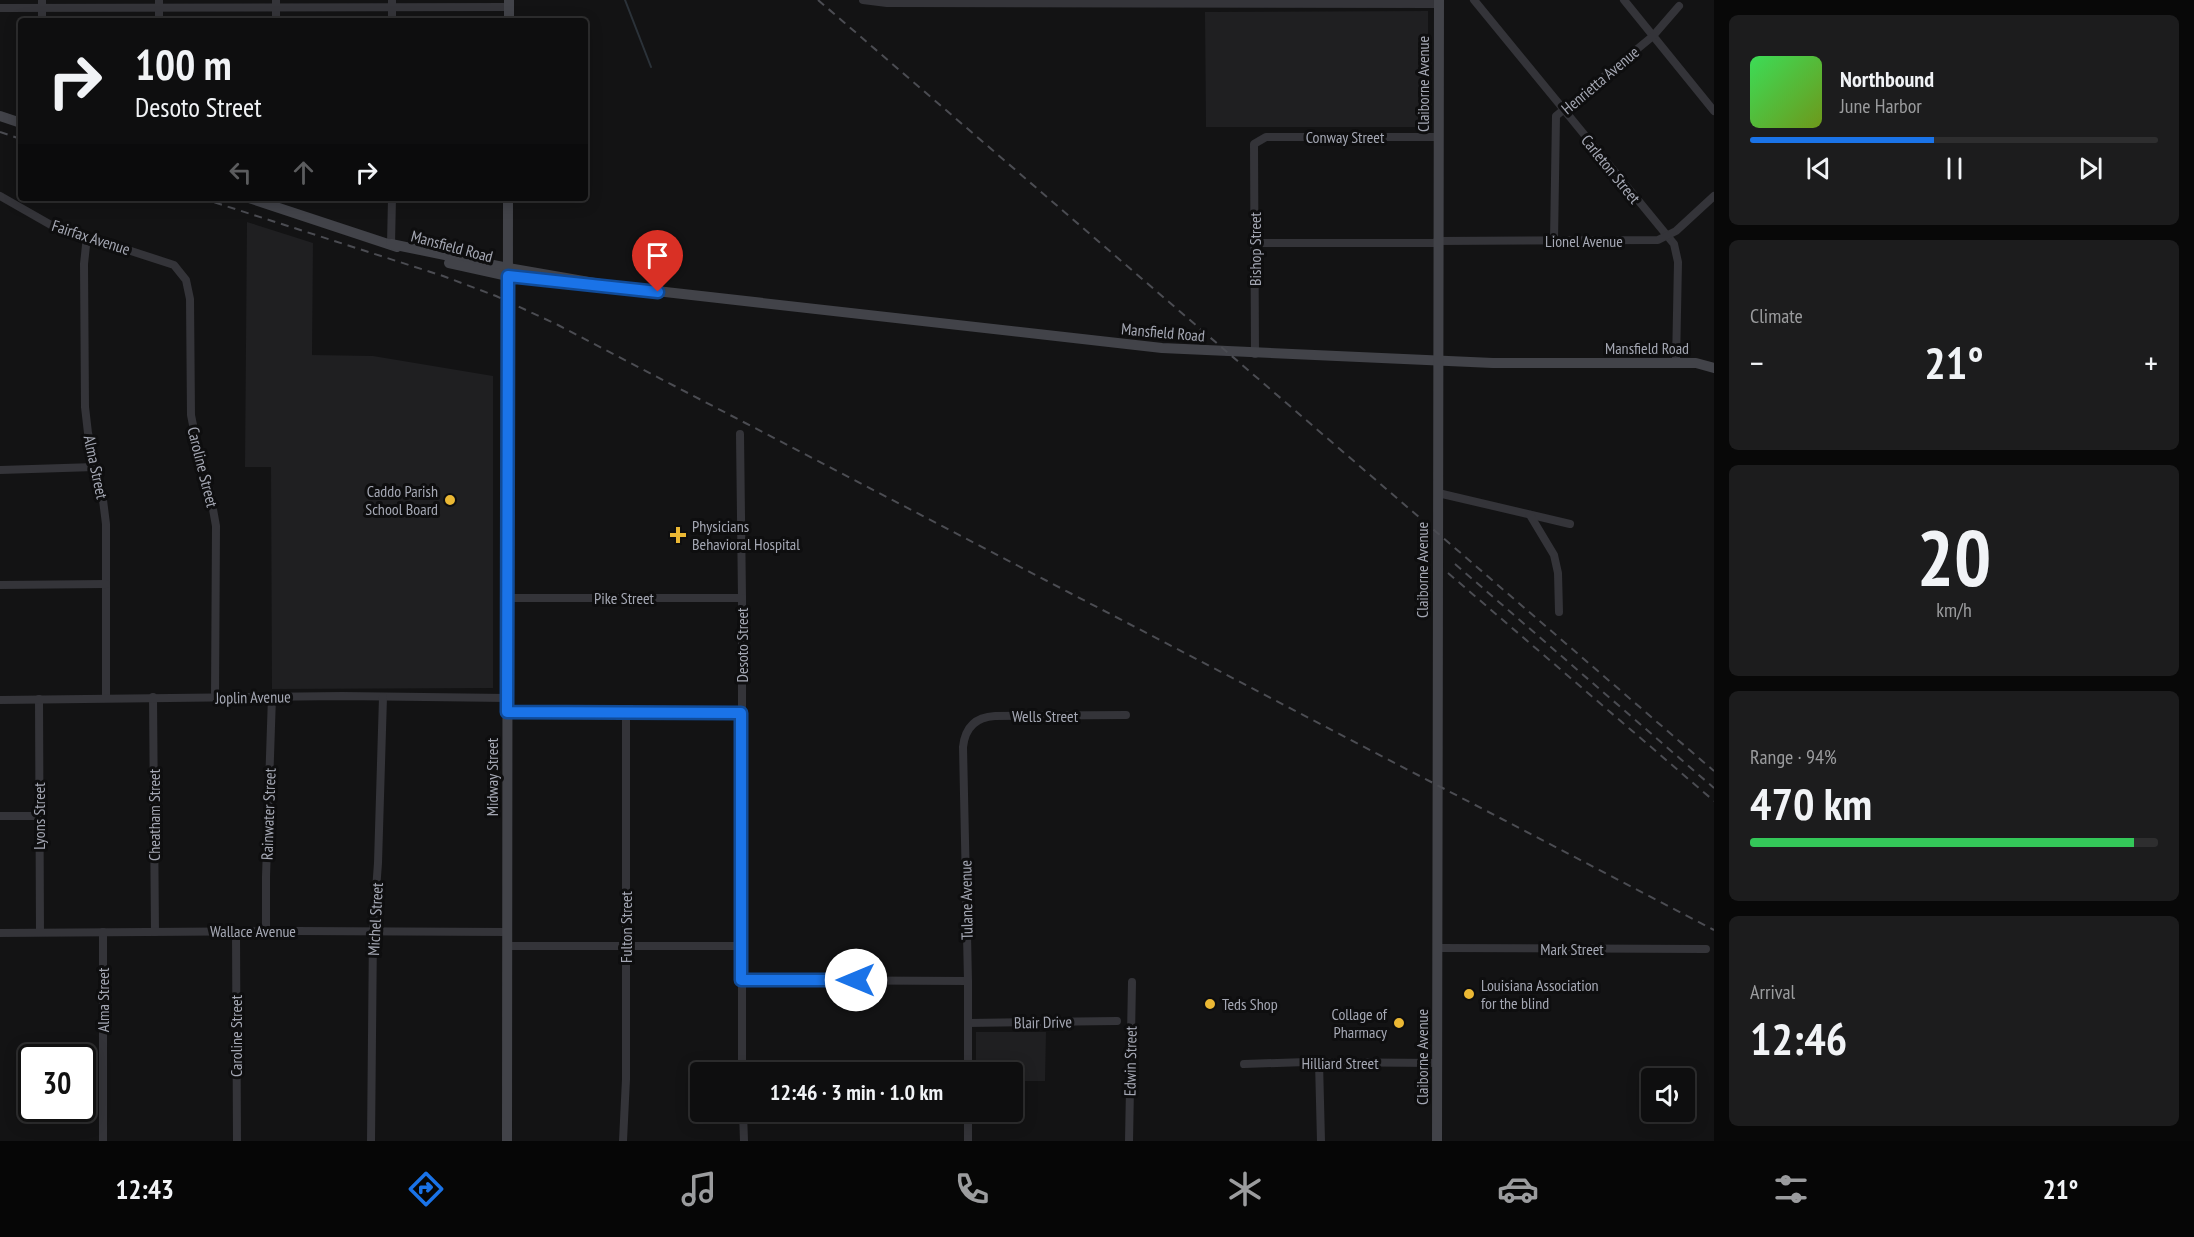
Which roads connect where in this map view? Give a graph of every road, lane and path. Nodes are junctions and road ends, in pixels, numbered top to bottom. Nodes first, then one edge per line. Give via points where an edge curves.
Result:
1 (862, 0) edge
2 (1474, 0) edge
3 (1624, 0) edge
4 (1442, 1) edge
5 (976, 2) edge
6 (1093, 2) edge
7 (1209, 2) edge
8 (1326, 2) edge
9 (42, 4) edge
10 (159, 4) edge
11 (276, 4) edge
12 (392, 4) edge
13 (509, 4) edge
14 (1679, 6) dead end
15 (0, 8) edge
16 (1653, 36) junction
17 (1563, 109) junction
18 (1714, 111) edge
19 (0, 116) edge
20 (18, 122) edge
21 (1438, 137) junction
22 (1254, 144) joint
23 (0, 196) edge
24 (1714, 196) edge
25 (392, 201) edge
26 (508, 201) edge
27 (275, 202) edge
28 (87, 236) junction
29 (1667, 237) junction
30 (1554, 241) junction
31 (1437, 242) junction
32 (1254, 243) junction
33 (391, 244) junction
34 (508, 272) junction
35 (183, 274) joint
36 (1255, 354) junction
37 (1438, 362) junction
38 (1676, 363) junction
39 (1714, 368) edge
40 (740, 434) dead end
41 (95, 467) junction
42 (0, 470) edge
43 (1437, 493) junction
44 (1530, 515) junction
45 (1570, 524) dead end
46 (106, 584) junction
47 (0, 585) edge
48 (507, 598) junction
49 (742, 598) junction
50 (1559, 612) dead end
51 (272, 696) junction
52 (106, 697) junction
53 (153, 697) junction
54 (215, 697) junction
55 (383, 697) junction
56 (507, 698) junction
57 (0, 699) edge
58 (39, 699) junction
59 (507, 712) junction
60 (626, 713) junction
61 (741, 713) junction
62 (1126, 715) dead end
63 (968, 728) joint
64 (0, 816) edge
65 (39, 816) junction
66 (266, 931) junction
67 (373, 931) junction
68 (40, 932) junction
69 (103, 932) junction
70 (154, 932) junction
71 (236, 932) junction
72 (507, 932) junction
73 (0, 933) edge
74 (507, 946) junction
75 (626, 946) junction
76 (741, 946) junction
77 (1437, 948) junction
78 (1706, 949) dead end
79 (741, 980) junction
80 (968, 981) junction
81 (1132, 982) dead end
82 (1117, 1021) dead end
83 (968, 1023) junction
84 (742, 1062) edge
85 (968, 1062) edge
86 (1319, 1062) junction
87 (1437, 1063) junction
88 (1244, 1064) dead end
89 (743, 1122) edge
90 (968, 1122) edge
91 (103, 1141) edge
92 (237, 1141) edge
93 (371, 1141) edge
94 (507, 1141) edge
95 (623, 1141) edge
96 (744, 1141) edge
97 (968, 1141) edge
98 (1129, 1141) edge
99 (1321, 1141) edge
100 (1437, 1141) edge

1 - 5 street
2 - 17 street, Carleton Street
3 - 16 street
4 - 8 street
4 - 21 street, Claiborne Avenue
5 - 6 street
6 - 7 street
7 - 8 street
9 - 10 street
9 - 15 street
10 - 11 street
11 - 12 street
12 - 13 street
14 - 16 street, Henrietta Avenue
16 - 17 street, Henrietta Avenue
16 - 18 street
17 - 29 street, Carleton Street
17 - 30 street, Henrietta Avenue via 1555,122
19 - 20 street
21 - 22 street, Conway Street via 1266,137
21 - 31 street, Claiborne Avenue
22 - 32 street, Bishop Street
23 - 28 street, Fairfax Avenue via 43,221
24 - 29 street
25 - 33 street
26 - 34 street, Midway Street
27 - 33 street, Mansfield Road
28 - 35 street, Fairfax Avenue via 174,265
28 - 41 street, Alma Street via 86,407
29 - 30 street, Lionel Avenue via 1649,241
29 - 38 street, Carleton Street via 1674,244 1678,262
30 - 31 street, Lionel Avenue
31 - 32 street, Lionel Avenue
31 - 37 street, Claiborne Avenue
32 - 36 street, Bishop Street
33 - 34 street, Mansfield Road via 444,262
34 - 36 street, Mansfield Road via 1118,343
34 - 48 street, Midway Street
35 - 54 street, Caroline Street via 190,298 191,415 216,526
36 - 37 street, Mansfield Road
37 - 38 street, Mansfield Road
37 - 43 street, Claiborne Avenue
38 - 39 street, Mansfield Road
40 - 49 street, Desoto Street
41 - 42 street
41 - 46 street, Alma Street via 105,508
43 - 44 street
43 - 77 street, Claiborne Avenue
44 - 45 street
44 - 50 street via 1554,555
46 - 47 street
46 - 52 street, Alma Street
48 - 49 street, Pike Street
48 - 56 street, Midway Street
49 - 61 street, Desoto Street
51 - 54 street, Joplin Avenue
51 - 55 street, Joplin Avenue
51 - 66 street, Rainwater Street
52 - 53 street, Joplin Avenue
52 - 58 street, Joplin Avenue
53 - 54 street, Joplin Avenue
53 - 70 street, Cheatham Street
55 - 56 street, Joplin Avenue
55 - 67 street, Michel Street
56 - 59 street, Midway Street
57 - 58 street, Joplin Avenue
58 - 65 street, Lyons Street
59 - 60 street
59 - 72 street, Midway Street
60 - 61 street
60 - 75 street, Fulton Street
61 - 76 street, Desoto Street
62 - 63 street, Wells Street via 995,716 979,719
63 - 80 street, Tulane Avenue via 963,747
64 - 65 street
65 - 68 street, Lyons Street
66 - 67 street, Wallace Avenue
66 - 71 street, Wallace Avenue
67 - 72 street, Wallace Avenue
67 - 93 street, Michel Street
68 - 69 street, Wallace Avenue
68 - 73 street, Wallace Avenue
69 - 70 street, Wallace Avenue
69 - 91 street, Alma Street
70 - 71 street, Wallace Avenue
71 - 92 street, Caroline Street
72 - 74 street, Midway Street
74 - 75 street
74 - 94 street, Midway Street
75 - 76 street
75 - 95 street, Fulton Street
76 - 79 street, Desoto Street
77 - 78 street, Mark Street
77 - 87 street, Claiborne Avenue
79 - 80 street
79 - 84 street, Desoto Street
80 - 83 street, Tulane Avenue
81 - 98 street, Edwin Street
82 - 83 street, Blair Drive
83 - 85 street, Tulane Avenue
86 - 87 street, Hilliard Street
86 - 88 street, Hilliard Street
86 - 99 street
87 - 100 street, Claiborne Avenue
89 - 96 street
90 - 97 street

